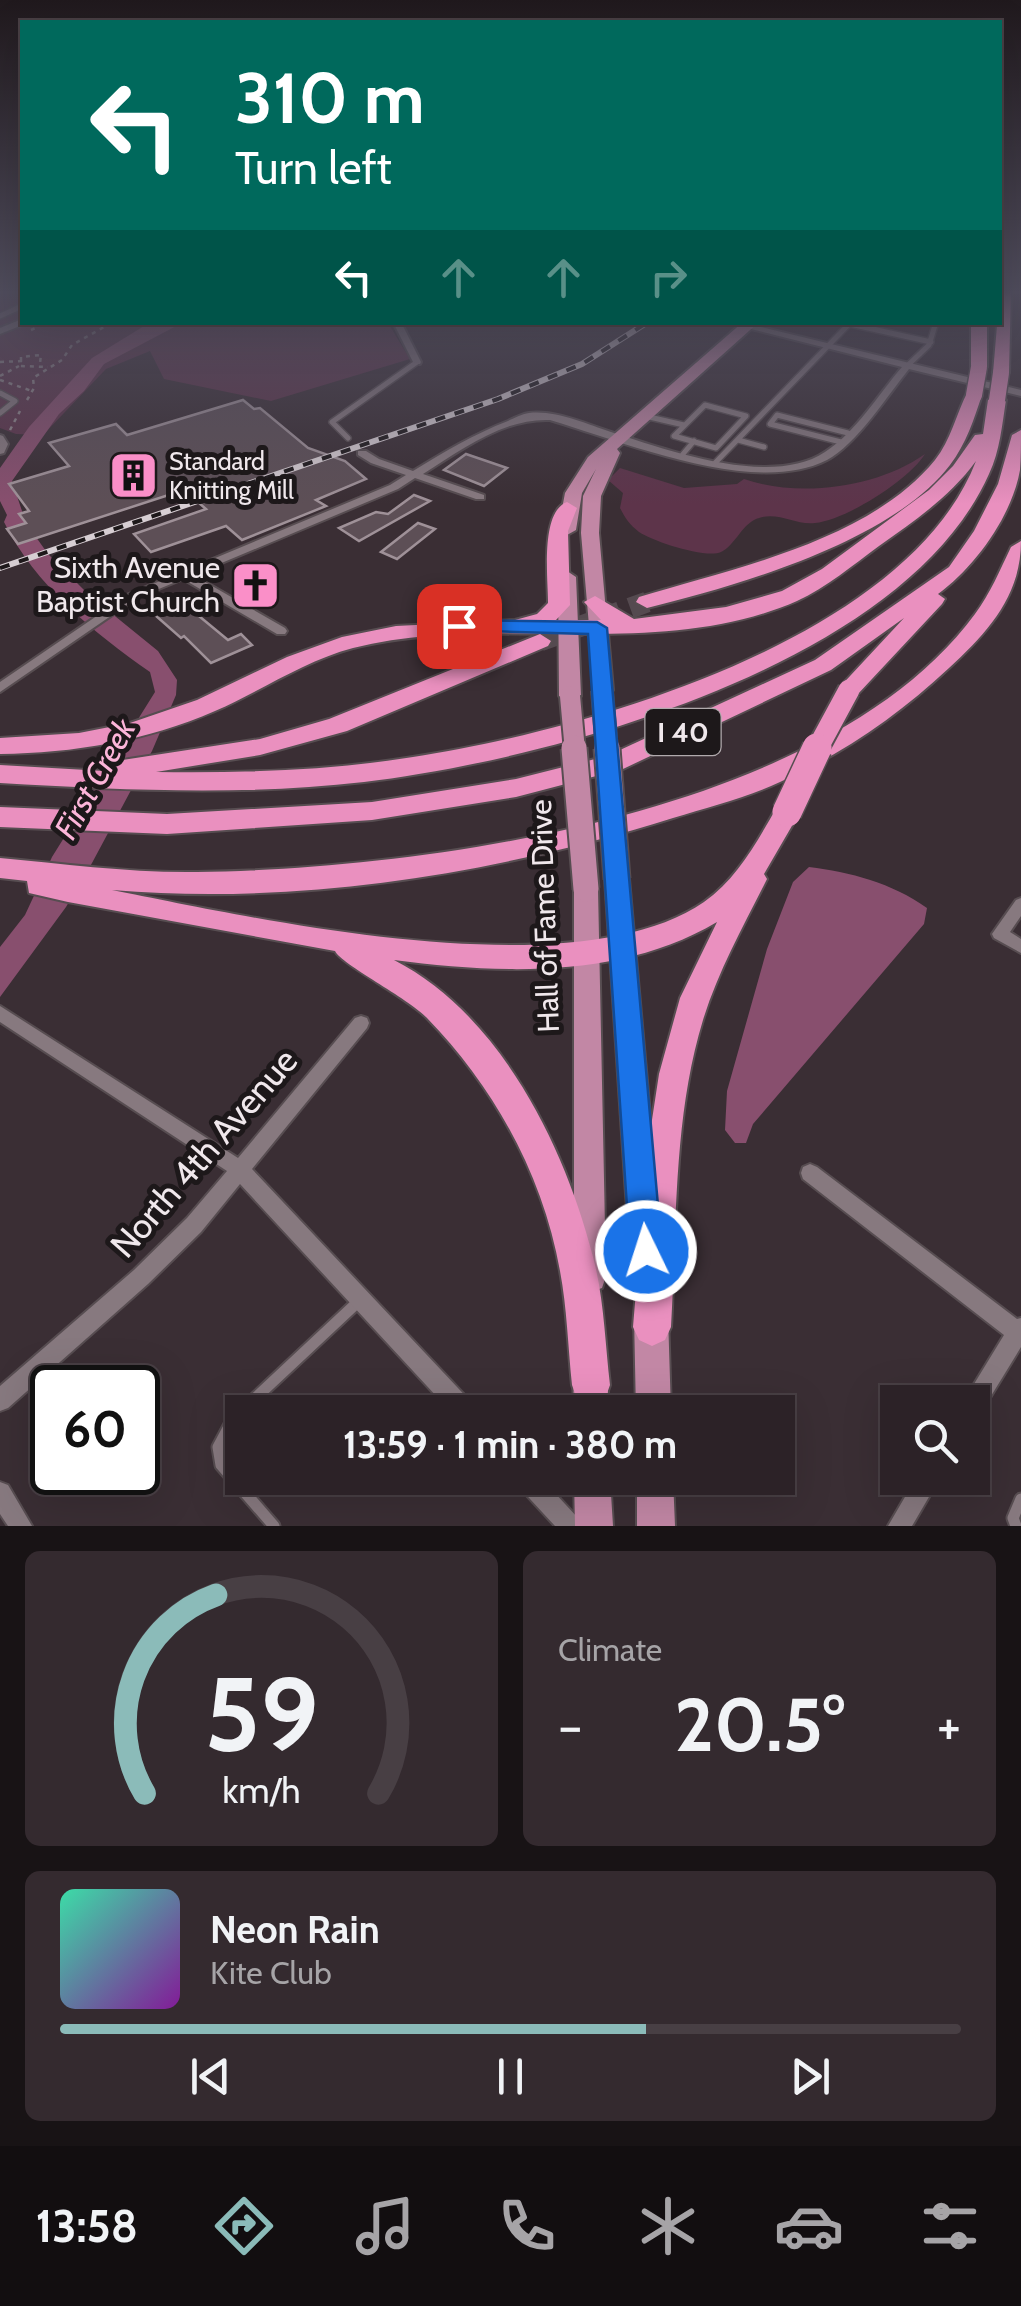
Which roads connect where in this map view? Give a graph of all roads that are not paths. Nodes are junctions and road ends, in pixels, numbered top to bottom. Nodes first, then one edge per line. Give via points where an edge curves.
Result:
1 (708, 361) edge
2 (814, 361) edge
3 (887, 361) edge
4 (916, 361) edge
5 (979, 361) edge
6 (1001, 361) edge
7 (417, 362) edge
8 (907, 366) junction
9 (0, 392) edge
10 (1021, 393) edge
11 (989, 403) junction
12 (0, 413) edge
13 (645, 416) junction
14 (758, 420) junction
15 (770, 424) junction
16 (684, 425) junction
17 (1021, 435) edge
18 (622, 437) junction
19 (348, 438) dead end
20 (844, 438) junction
21 (738, 440) junction
22 (694, 441) junction
23 (764, 447) dead end
24 (362, 453) dead end
25 (683, 454) junction
26 (715, 463) junction
27 (417, 476) junction
28 (480, 498) dead end
29 (567, 508) junction
30 (1021, 546) edge
31 (956, 571) junction
32 (182, 574) junction
33 (596, 602) junction
34 (647, 602) tunnel mouth
35 (475, 626) junction
36 (632, 626) junction
37 (597, 628) junction
38 (568, 629) junction
39 (281, 631) dead end
40 (540, 641) tunnel mouth
41 (0, 688) edge
42 (0, 746) edge
43 (11, 775) edge
44 (0, 817) edge
45 (766, 853) junction
46 (0, 868) edge
47 (0, 876) edge
48 (1021, 904) edge
49 (312, 936) junction
50 (622, 946) junction
51 (1021, 948) edge
52 (587, 953) junction
53 (0, 1012) edge
54 (362, 1023) dead end
55 (239, 1168) junction
56 (810, 1174) dead end
57 (360, 1300) junction
58 (652, 1327) junction
59 (1019, 1330) edge
60 (985, 1385) edge
61 (449, 1395) edge
62 (591, 1395) edge
63 (591, 1395) edge
64 (654, 1395) edge
65 (0, 1400) edge
66 (0, 1493) edge
67 (542, 1495) edge
68 (593, 1495) edge
69 (655, 1495) edge
70 (918, 1495) edge
71 (1021, 1499) edge
72 (21, 1526) edge
73 (274, 1526) edge
74 (570, 1526) edge
75 (594, 1526) edge
76 (656, 1526) edge
77 (899, 1526) edge
78 (1016, 1526) edge

1 - 13 main road
2 - 14 lane
3 - 8 street
4 - 8 lane
5 - 11 highway, bridge
6 - 11 highway, I 40, bridge
7 - 19 lane via 332,422
8 - 10 street
8 - 20 street
9 - 12 lane via 16,401
11 - 34 highway via 938,468 892,508 813,546
11 - 36 highway via 949,486 797,593 697,620
11 - 43 highway, I 40 via 979,476 919,556 855,610 710,682 526,744 412,766 247,781
13 - 16 lane
13 - 18 main road
14 - 15 lane
14 - 21 lane
15 - 20 lane
15 - 20 lane via 778,415
16 - 22 lane via 674,436
16 - 22 lane via 705,405 746,416 716,448
17 - 31 highway, I 40 via 1007,484
18 - 25 street
18 - 27 street via 538,415 460,444
18 - 29 main road via 576,482
18 - 33 main road via 592,496
20 - 26 street via 830,455 787,472
21 - 23 lane
21 - 26 lane
22 - 25 lane
24 - 27 street
25 - 26 street
27 - 28 street
27 - 32 street
29 - 35 highway via 558,531 556,610 536,622
29 - 38 main road, Hall of Fame Drive
30 - 46 highway via 973,632 846,737 768,778 637,821 390,870 192,883
31 - 44 highway, I 40 via 823,666 614,762 516,788 372,811 166,824
31 - 45 highway, bridge via 849,690
32 - 39 street
32 - 41 street via 133,596
33 - 36 highway
33 - 37 main road
35 - 38 highway
35 - 42 highway via 350,642 118,737
36 - 37 highway
37 - 38 highway
37 - 50 main road, bridge
38 - 52 main road, Hall of Fame Drive, bridge
40 - 43 highway via 338,725 260,747 108,771
45 - 50 highway via 705,916
45 - 58 highway via 683,1035 670,1102
47 - 49 highway
48 - 51 street via 1000,934
49 - 52 highway via 407,954
49 - 63 highway via 406,984 466,1038 511,1097 548,1171 576,1259
50 - 52 highway
50 - 58 main road
52 - 62 main road, Hall of Fame Drive
53 - 55 street
54 - 55 street, North 4th Avenue
55 - 57 street
55 - 65 street, North 4th Avenue via 141,1277
56 - 59 street
57 - 61 street
57 - 73 lane via 232,1419 222,1436 221,1465
58 - 64 main road
59 - 60 street
66 - 72 street
67 - 74 street
68 - 75 main road
69 - 76 main road
70 - 77 street
71 - 78 lane

